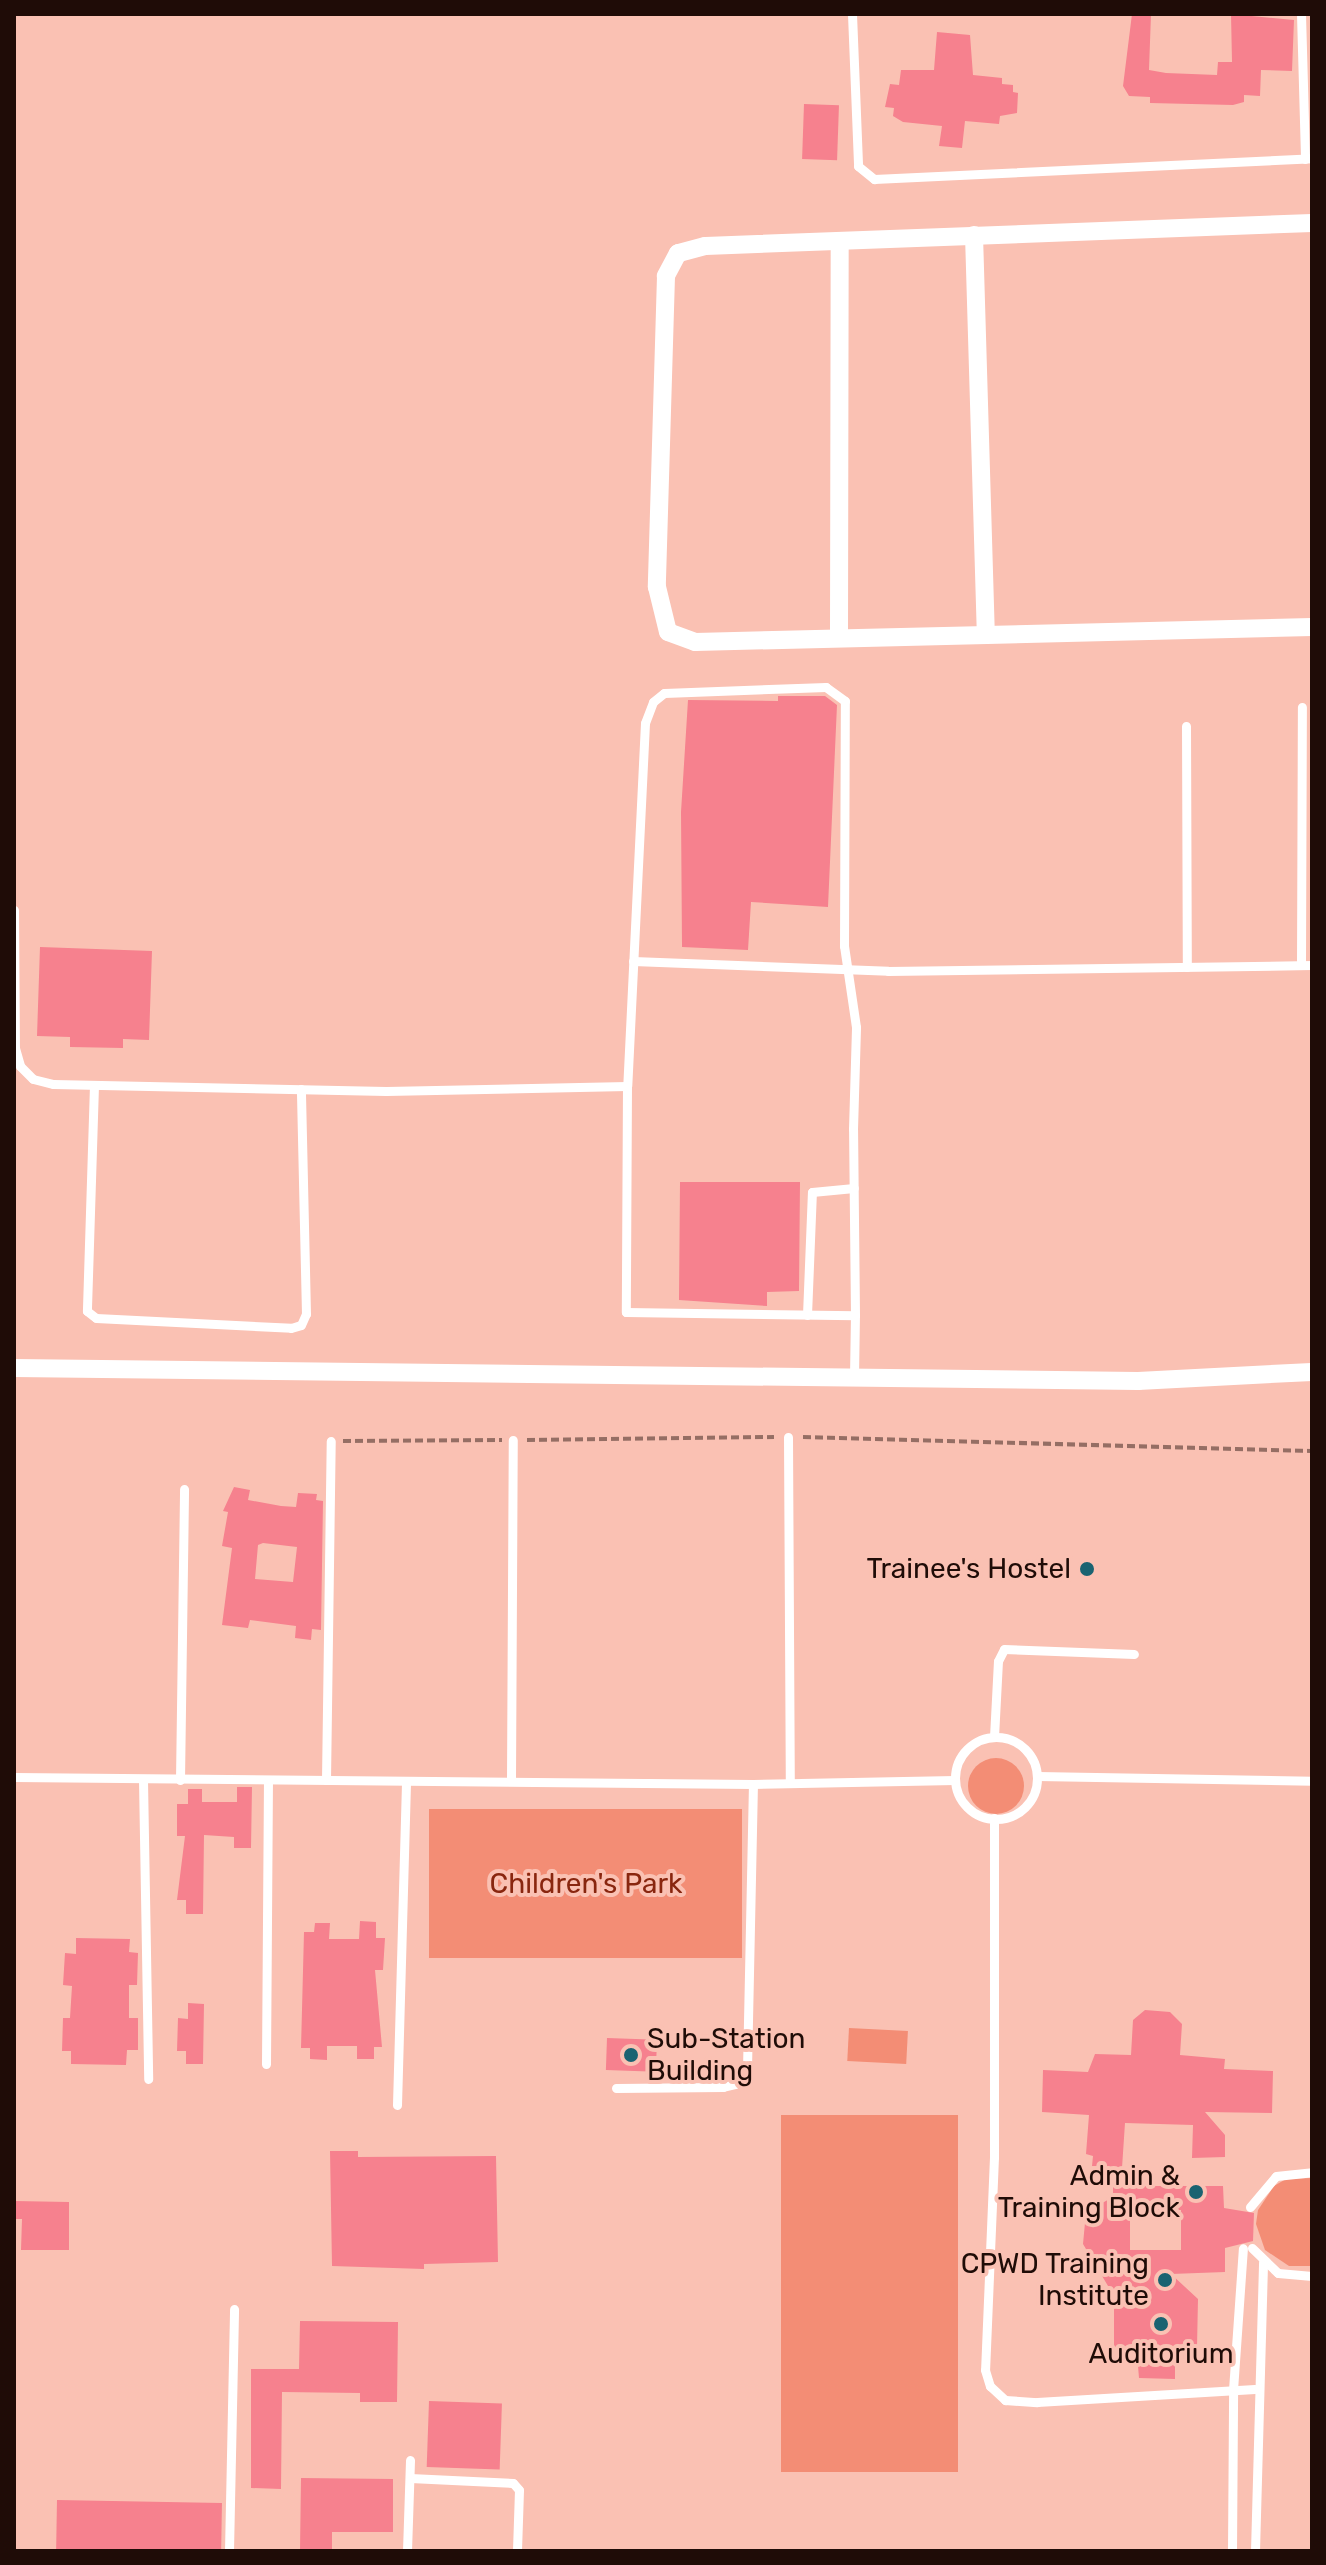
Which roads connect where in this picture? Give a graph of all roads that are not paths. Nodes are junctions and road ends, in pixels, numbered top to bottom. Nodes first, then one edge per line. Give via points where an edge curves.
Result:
1 (852, 14) edge
2 (1301, 14) edge
3 (1308, 158) edge
4 (1312, 223) edge
5 (974, 235) junction
6 (840, 241) junction
7 (1312, 627) edge
8 (986, 634) junction
9 (839, 637) junction
10 (1302, 707) dead end
11 (1186, 726) dead end
12 (14, 910) edge
13 (633, 961) junction
14 (1301, 965) junction
15 (1312, 965) edge
16 (1187, 967) junction
17 (847, 969) junction
18 (94, 1085) junction
19 (627, 1086) junction
20 (301, 1089) junction
21 (854, 1188) junction
22 (807, 1315) junction
23 (855, 1315) junction
24 (14, 1368) edge
25 (1312, 1372) edge
26 (854, 1377) junction
27 (788, 1437) road end
28 (513, 1440) road end
29 (331, 1441) road end
30 (184, 1489) dead end
31 (1134, 1654) dead end
32 (994, 1737) junction
33 (1037, 1776) junction
34 (14, 1777) edge
35 (511, 1779) junction
36 (143, 1780) junction
37 (180, 1780) junction
38 (326, 1780) junction
39 (955, 1780) junction
40 (268, 1781) junction
41 (406, 1781) junction
42 (1312, 1781) edge
43 (790, 1783) junction
44 (753, 1784) junction
45 (994, 1818) junction
46 (266, 2064) dead end
47 (148, 2079) dead end
48 (616, 2088) dead end
49 (397, 2105) dead end
50 (1312, 2172) edge
51 (1250, 2207) dead end
52 (1263, 2262) junction
53 (1312, 2276) edge
54 (234, 2309) dead end
55 (1255, 2389) junction
56 (1233, 2390) junction
57 (410, 2460) dead end
58 (410, 2478) junction
59 (229, 2551) edge
60 (407, 2551) edge
61 (517, 2551) edge
62 (1232, 2551) edge
63 (1255, 2551) edge

1 - 3 lane via 858,166 874,179
2 - 3 lane
4 - 5 street
5 - 6 street
5 - 8 street
6 - 9 street
6 - 9 street via 705,246 678,253 670,264 657,587 662,623 678,639
7 - 8 street
8 - 9 street
10 - 14 lane
11 - 16 lane
12 - 18 lane via 15,1048 20,1066 33,1079
13 - 17 lane
13 - 17 lane via 645,723 653,702 682,689 826,687 845,701
13 - 19 lane
14 - 15 lane
14 - 16 lane
16 - 17 lane
17 - 21 lane via 856,1027
18 - 20 lane
18 - 20 lane via 87,1311 96,1318 291,1328 301,1325 306,1314
19 - 20 lane
19 - 22 lane via 626,1312
21 - 22 lane via 812,1192
21 - 23 lane
22 - 23 lane
23 - 26 lane
24 - 26 street
25 - 26 street via 1138,1381
27 - 43 lane
28 - 35 lane
29 - 38 lane
30 - 37 lane
31 - 32 lane via 1004,1649 998,1661
32 - 33 lane via 1007,1738 1028,1752
32 - 39 lane via 962,1755
33 - 42 lane
33 - 45 lane via 1021,1810
34 - 36 lane
35 - 41 lane
35 - 44 lane
36 - 37 lane
36 - 47 lane
37 - 40 lane
38 - 40 lane
38 - 41 lane
39 - 43 lane
39 - 45 lane via 964,1804
40 - 46 lane
41 - 49 lane
43 - 44 lane
44 - 48 lane via 747,2069 735,2084 723,2087
45 - 56 lane via 994,2157 986,2377 996,2393 1017,2402
50 - 51 lane via 1276,2176
52 - 53 lane via 1291,2277
52 - 55 lane
52 - 56 lane via 1248,2248
54 - 59 lane
55 - 56 lane
55 - 63 lane
56 - 62 lane
57 - 58 lane
58 - 60 lane
58 - 61 lane via 513,2483 519,2490

